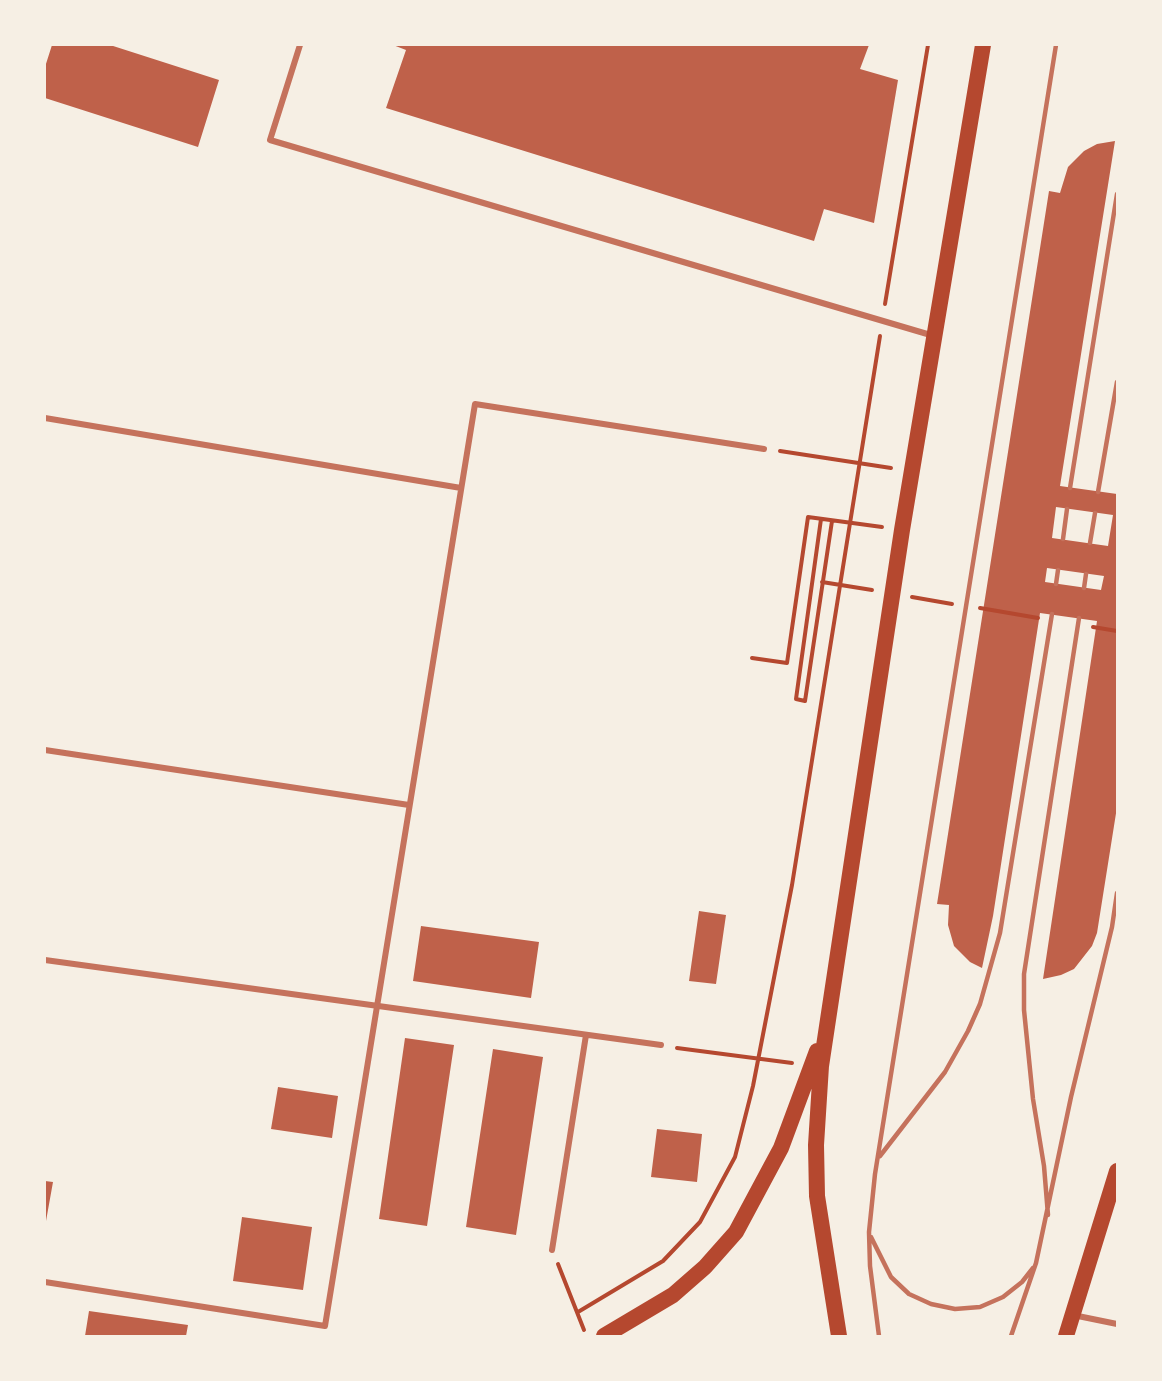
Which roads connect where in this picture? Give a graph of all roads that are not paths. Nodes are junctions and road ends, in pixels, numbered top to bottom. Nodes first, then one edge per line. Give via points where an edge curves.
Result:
1 (300, 45) edge
2 (983, 45) edge
3 (1056, 45) edge
4 (1117, 194) edge
5 (934, 336) junction
6 (1117, 382) edge
7 (45, 418) edge
8 (764, 448) road end
9 (461, 488) junction
10 (1070, 488) dead end
11 (1098, 492) dead end
12 (1067, 509) dead end
13 (1095, 513) dead end
14 (1063, 539) dead end
15 (1090, 543) dead end
16 (1058, 570) dead end
17 (1086, 573) dead end
18 (1056, 584) dead end
19 (1084, 588) dead end
20 (1052, 614) dead end
21 (1079, 618) dead end
22 (45, 750) edge
23 (410, 805) junction
24 (1117, 893) edge
25 (45, 960) edge
26 (377, 1006) junction
27 (827, 1024) junction
28 (586, 1035) junction
29 (662, 1045) road end
30 (878, 1158) junction
31 (1117, 1171) edge
32 (1048, 1215) junction
33 (869, 1232) junction
34 (552, 1250) road end
35 (1036, 1263) junction
36 (45, 1282) edge
37 (1071, 1315) junction
38 (1117, 1324) edge
39 (604, 1336) edge
40 (839, 1336) edge
41 (879, 1336) edge
42 (1011, 1336) edge
43 (1065, 1336) edge

1 - 5 street via 270,140
2 - 5 highway
3 - 30 lane
4 - 10 lane
5 - 27 highway
6 - 11 lane
7 - 9 street
8 - 9 street via 475,404
9 - 23 street
12 - 14 lane
13 - 15 lane
16 - 18 lane
17 - 19 lane
20 - 30 lane via 1000,933 980,1004 945,1072
21 - 32 lane via 1024,974 1024,1010
22 - 23 street
23 - 26 street
24 - 32 lane
25 - 26 street
26 - 28 street
26 - 36 street via 325,1326
27 - 39 highway via 781,1148 736,1232 705,1268 673,1295
27 - 40 highway via 816,1145 817,1196
28 - 29 street
28 - 34 street
30 - 33 lane
31 - 37 highway
32 - 35 lane
33 - 35 lane via 891,1277 909,1293 931,1304 955,1309 980,1307 1002,1297 1022,1282
33 - 41 lane
35 - 42 lane
37 - 38 street
37 - 43 highway

